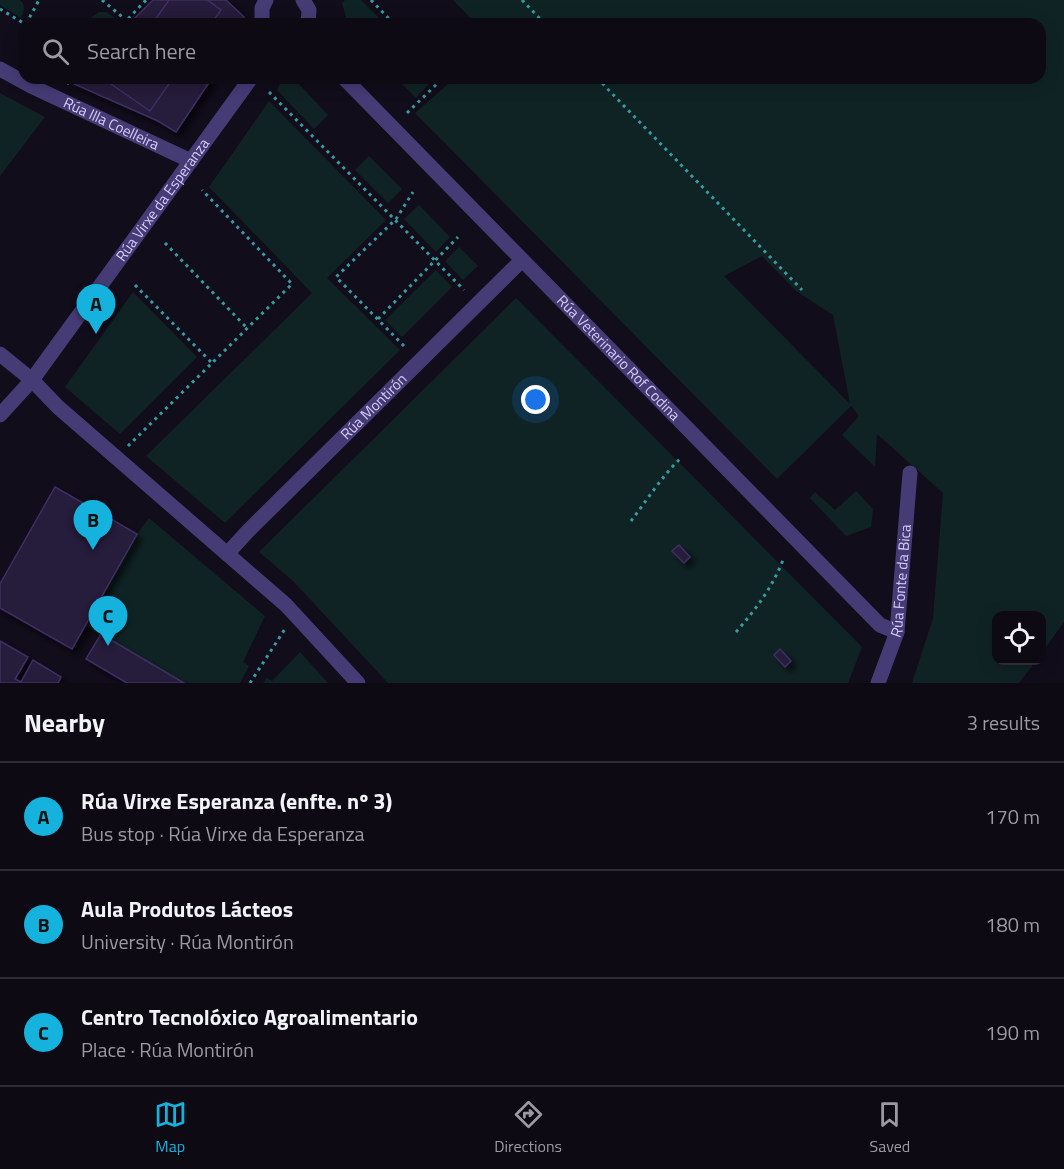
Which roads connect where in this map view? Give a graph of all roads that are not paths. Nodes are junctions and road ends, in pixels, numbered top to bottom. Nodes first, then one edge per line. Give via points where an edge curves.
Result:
1 (266, 0) edge
2 (303, 0) edge
3 (260, 18) edge
4 (308, 18) edge
5 (0, 69) edge
6 (18, 79) edge
7 (27, 84) edge
8 (247, 84) edge
9 (350, 84) edge
10 (191, 161) junction
11 (522, 260) junction
12 (0, 354) edge
13 (32, 380) junction
14 (0, 416) edge
15 (910, 473) dead end
16 (227, 554) junction
17 (897, 632) junction
18 (358, 683) edge
19 (878, 683) edge

1 - 3 street
2 - 4 street
5 - 6 street, Rúa Illa Coelleira
7 - 10 street, Rúa Illa Coelleira
8 - 10 street, Rúa Virxe da Esperanza
9 - 11 street, Rúa Veterinario Rof Codina
10 - 13 street, Rúa Virxe da Esperanza
11 - 16 street, Rúa Montirón
11 - 17 street, Rúa Veterinario Rof Codina via 880,625
12 - 13 street
13 - 14 street, Rúa Virxe da Esperanza
13 - 16 street
15 - 17 street, Rúa Fonte da Bica
16 - 18 street via 286,605
17 - 19 street, Rúa Fonte da Bica

